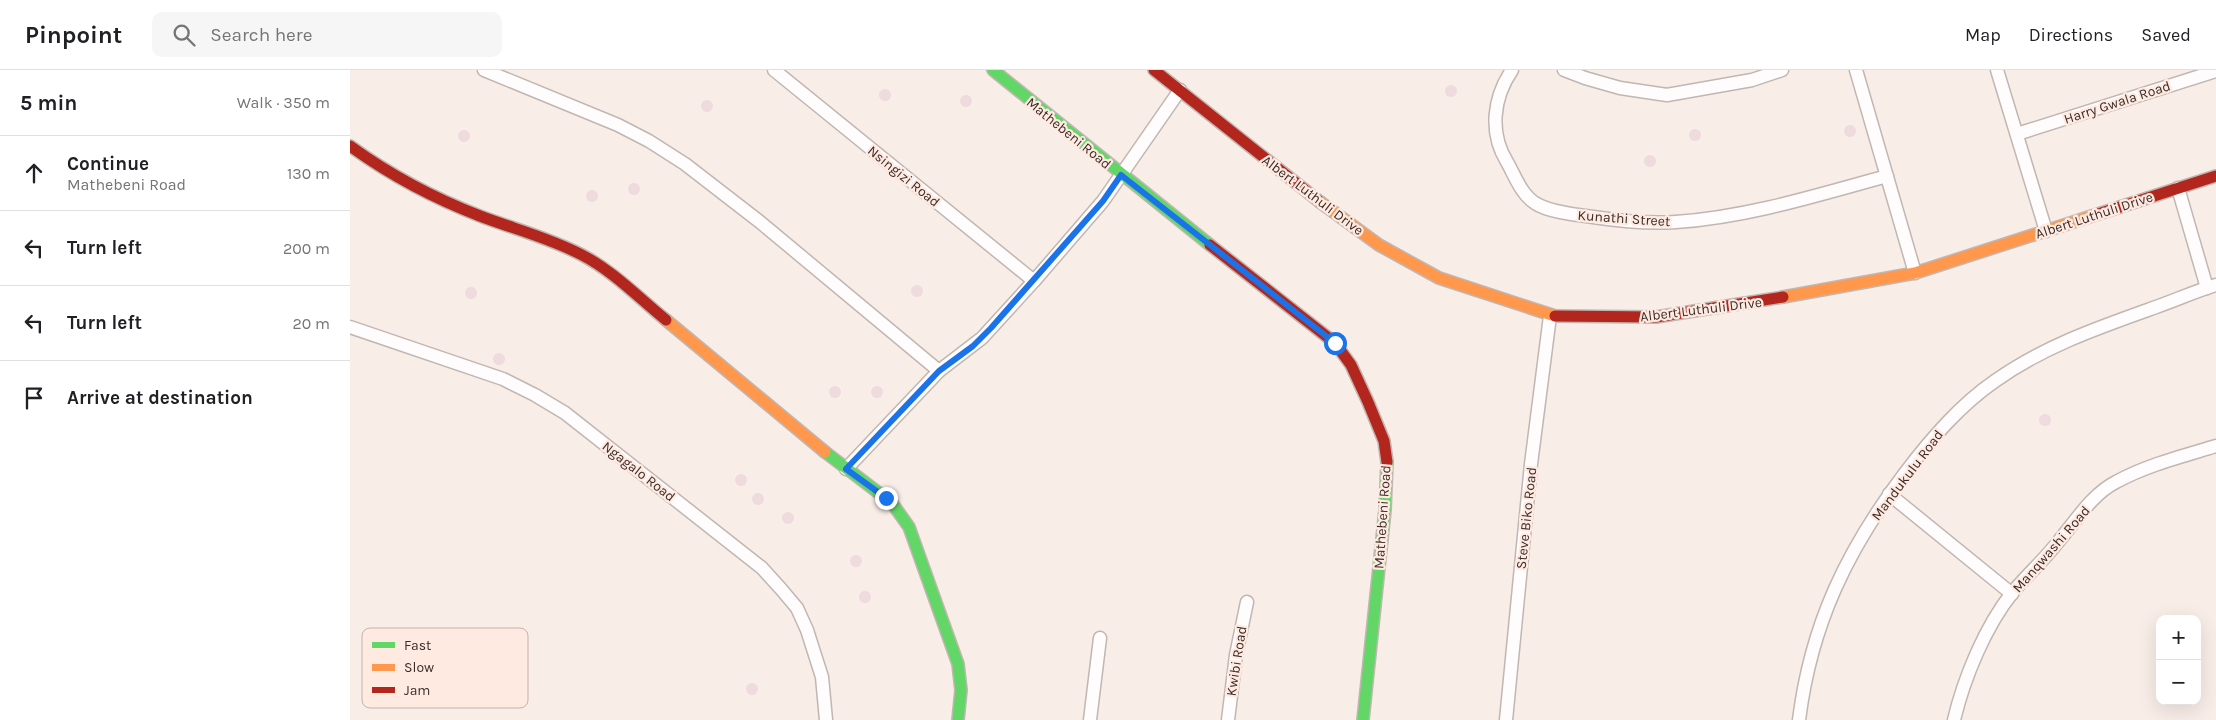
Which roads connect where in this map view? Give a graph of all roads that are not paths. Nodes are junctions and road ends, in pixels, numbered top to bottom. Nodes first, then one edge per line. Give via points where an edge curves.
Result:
1 (484, 70) edge
2 (774, 70) edge
3 (993, 70) edge
4 (1154, 70) edge
5 (1512, 70) edge
6 (1564, 70) edge
7 (1782, 70) edge
8 (1856, 70) edge
9 (1997, 70) edge
10 (2216, 71) edge
11 (511, 75) edge
12 (1180, 90) junction
13 (2017, 134) junction
14 (350, 146) edge
15 (1121, 175) junction
16 (1887, 176) junction
17 (2216, 176) edge
18 (2178, 188) junction
19 (2046, 231) junction
20 (1915, 273) junction
21 (1034, 281) junction
22 (2212, 286) edge
23 (1550, 316) junction
24 (350, 327) edge
25 (939, 371) junction
26 (2216, 446) edge
27 (846, 469) junction
28 (1889, 494) junction
29 (2012, 594) junction
30 (1247, 602) dead end
31 (1100, 638) dead end
32 (826, 720) edge
33 (958, 720) edge
34 (1090, 720) edge
35 (1228, 720) edge
36 (1363, 720) edge
37 (1506, 720) edge
38 (1799, 720) edge
39 (1954, 720) edge

1 - 11 street
2 - 21 street, Nsingizi Road
3 - 15 street, Mathebeni Road
4 - 12 street, Albert Luthuli Drive
5 - 16 street, Kunathi Street via 1501,91 1495,128 1497,142 1523,191 1533,201 1574,215 1676,222 1718,217 1809,198
6 - 7 street via 1620,88 1667,95 1752,80
8 - 16 street
9 - 13 street
10 - 13 street, Harry Gwala Road
11 - 25 street via 649,141 685,164
12 - 15 street
12 - 23 street, Albert Luthuli Drive via 1306,192 1379,245 1438,278
13 - 19 street
14 - 27 street via 382,169 428,194 542,236 598,264
15 - 21 street via 1103,201
15 - 36 street, Mathebeni Road via 1335,343 1351,365 1368,402 1384,441 1387,482
16 - 20 street
17 - 18 street, Albert Luthuli Drive
18 - 19 street, Albert Luthuli Drive
18 - 22 street
19 - 20 street, Albert Luthuli Drive
20 - 23 street, Albert Luthuli Drive via 1824,291 1656,317
21 - 25 street via 982,338
22 - 28 street, Mandukulu Road via 2066,340 1996,380 1949,422
23 - 37 street, Steve Biko Road via 1531,464
24 - 32 street, Ngagalo Road via 503,379 535,395 565,413 762,568 791,600 802,618 822,678
25 - 27 street
26 - 29 street, Manqwashi Road via 2136,473 2106,488
27 - 33 street via 892,503 909,527 961,674
28 - 29 street
28 - 38 street, Mandukulu Road via 1849,556 1829,599 1810,659
29 - 39 street, Manqwashi Road via 1968,670
30 - 35 street, Kwibi Road
31 - 34 street

